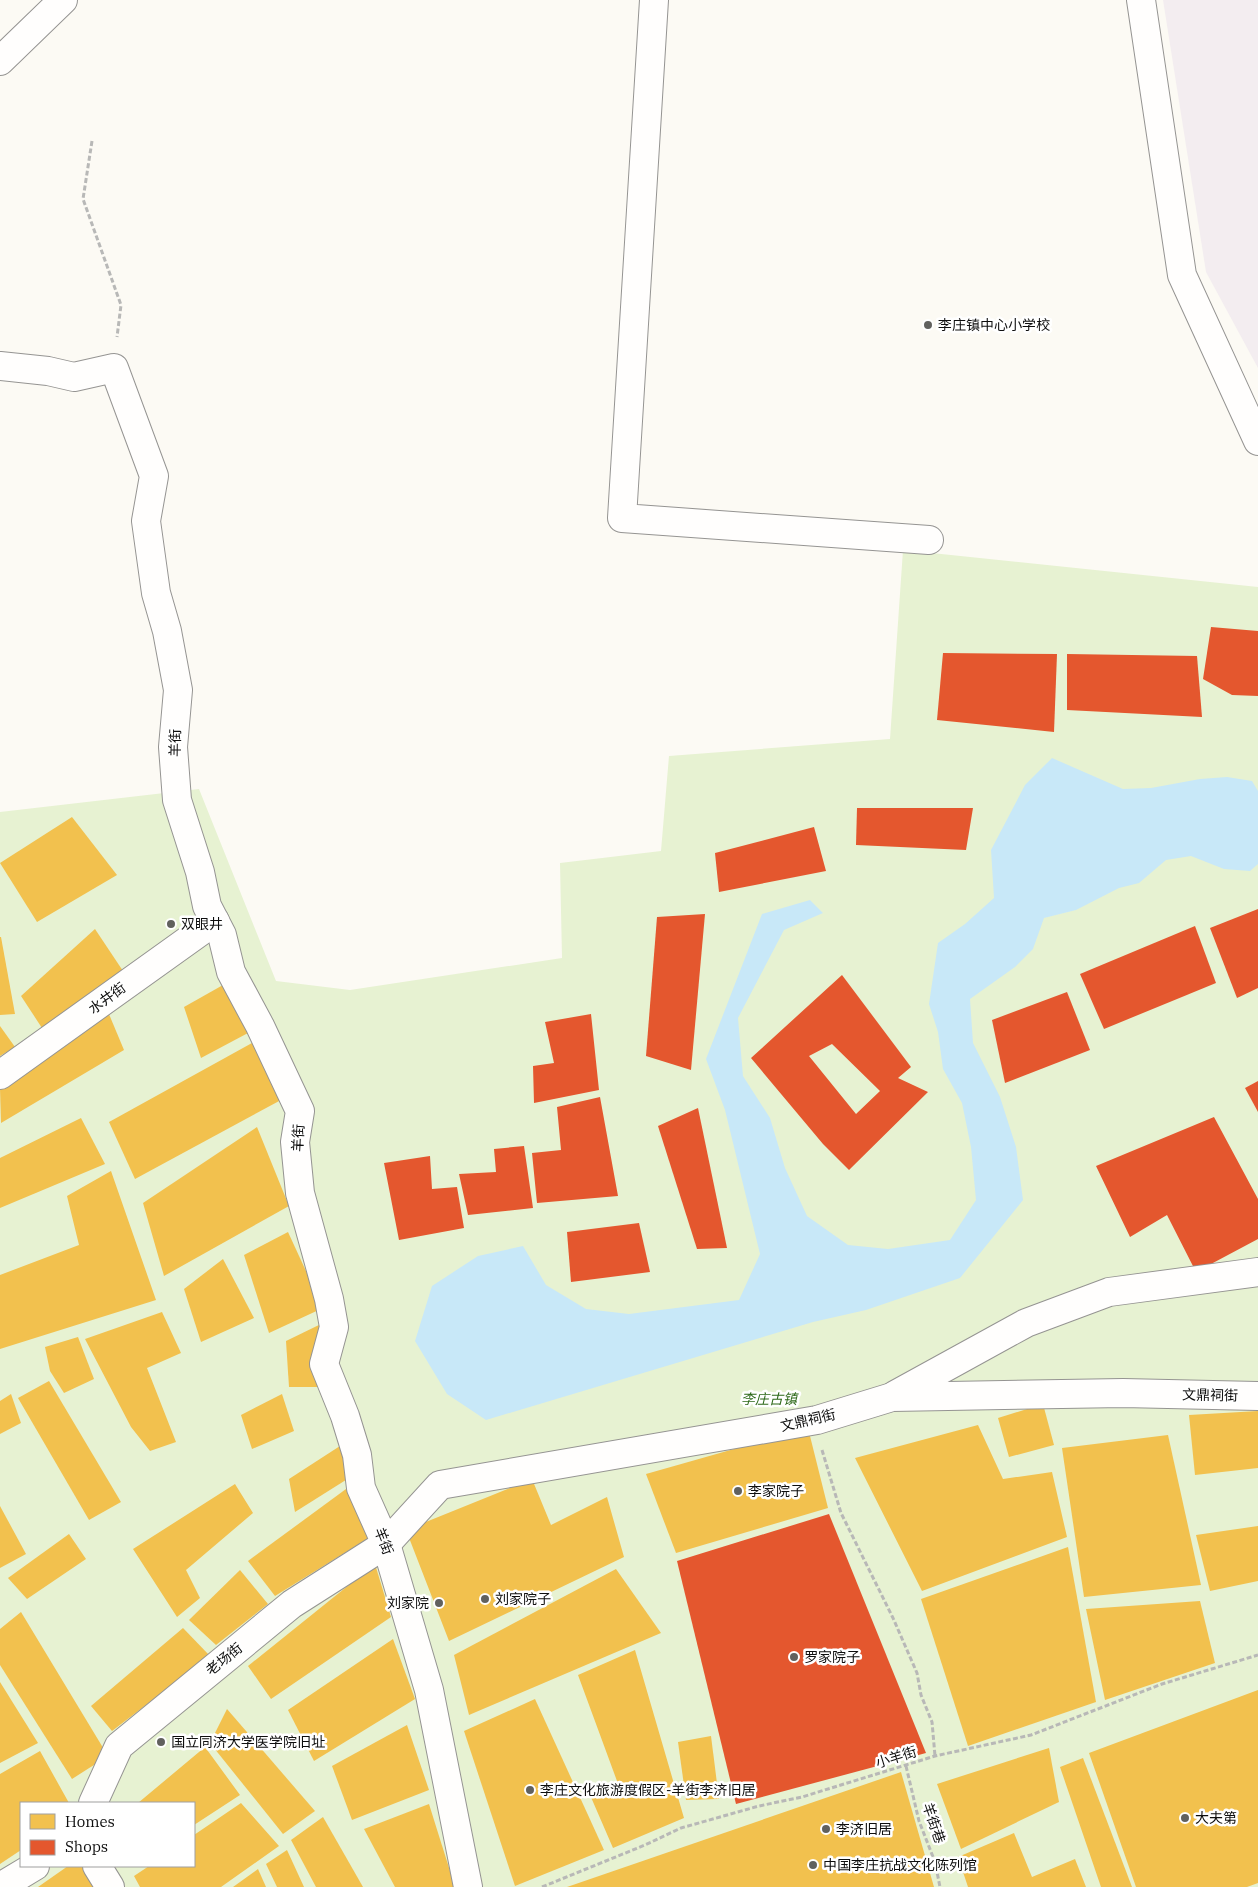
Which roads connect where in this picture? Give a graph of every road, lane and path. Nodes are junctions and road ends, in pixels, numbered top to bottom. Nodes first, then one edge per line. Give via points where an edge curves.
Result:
1 (63, 0) edge
2 (654, 0) edge
3 (1141, 0) edge
4 (0, 61) edge
5 (92, 140) dead end
6 (0, 366) edge
7 (114, 368) junction
8 (1258, 441) edge
9 (929, 540) dead end
10 (215, 921) junction
11 (0, 1074) edge
12 (1258, 1272) edge
13 (1258, 1396) edge
14 (892, 1397) junction
15 (817, 1420) junction
16 (386, 1544) junction
17 (1258, 1655) edge
18 (935, 1756) junction
19 (906, 1766) junction
20 (93, 1802) edge
21 (34, 1867) edge
22 (98, 1867) edge
23 (0, 1887) edge
24 (110, 1887) edge
25 (468, 1887) edge
26 (542, 1887) edge
27 (940, 1887) edge

1 - 4 street
2 - 9 street via 622,518
3 - 8 street via 1182,275
5 - 7 path via 83,199 121,305
6 - 7 street via 74,377
7 - 10 street, 羊街 via 154,476 146,520 156,593 178,690 173,747 178,800 207,906
10 - 11 street, 水井街
10 - 16 street, 羊街 via 231,972 300,1111 294,1142 300,1193 330,1299 334,1327 324,1364 357,1455 361,1488
12 - 14 street via 1109,1292 1026,1323
13 - 14 street, 文鼎祠街 via 1124,1393
14 - 15 street, 文鼎祠街
15 - 16 street, 文鼎祠街 via 440,1485
15 - 18 path via 823,1457 841,1513 894,1618 917,1673 921,1695 932,1722
16 - 20 street, 老场街 via 292,1604 119,1746
16 - 25 street, 羊街 via 429,1690
17 - 18 path, 小羊街 via 1162,1684 1031,1736
18 - 19 path, 小羊街
19 - 26 path, 小羊街 via 681,1828
19 - 27 path, 羊街巷
21 - 23 street
22 - 24 street

